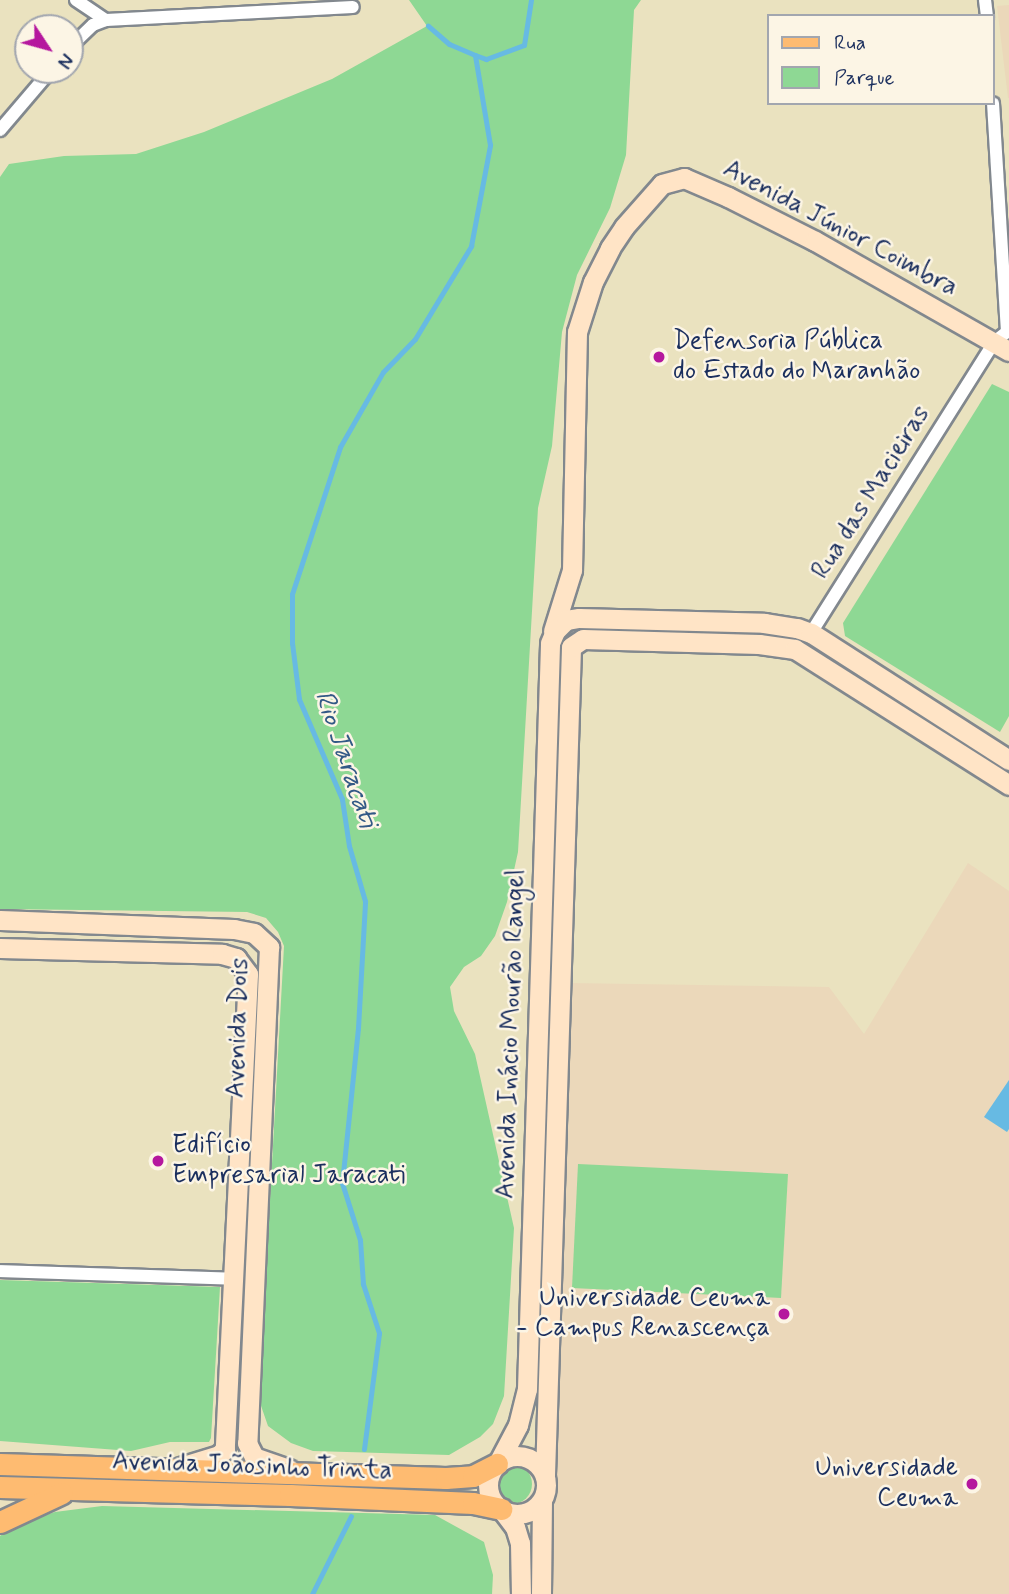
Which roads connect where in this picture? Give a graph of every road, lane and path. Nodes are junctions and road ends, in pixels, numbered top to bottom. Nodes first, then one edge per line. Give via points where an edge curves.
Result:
1 (76, 0) edge
2 (353, 7) dead end
3 (106, 20) junction
4 (84, 34) edge
5 (39, 84) edge
6 (993, 105) edge
7 (0, 130) edge
8 (1001, 346) edge
9 (811, 633) junction
10 (551, 639) junction
11 (1008, 756) edge
12 (1009, 785) edge
13 (0, 920) edge
14 (41, 921) junction
15 (0, 948) edge
16 (40, 948) junction
17 (0, 1271) edge
18 (235, 1279) junction
19 (497, 1463) junction
20 (0, 1464) edge
21 (173, 1470) junction
22 (303, 1474) junction
23 (545, 1475) junction
24 (0, 1488) edge
25 (72, 1489) junction
26 (542, 1501) junction
27 (501, 1509) junction
28 (0, 1521) edge
29 (521, 1594) edge
30 (541, 1594) edge

1 - 3 street
2 - 3 street
3 - 4 street
5 - 7 street
6 - 8 street, Rua das Macieiras via 1009,323
8 - 9 street, Rua das Macieiras
8 - 10 main road, Avenida Júnior Coimbra via 816,241 728,197 684,178 662,184 610,248 577,332 572,570
9 - 10 main road via 764,623 579,618 562,623
9 - 11 main road
10 - 19 main road, Avenida Inácio Mourão Rangel via 527,1389 519,1425
12 - 23 main road, Avenida Inácio Mourão Rangel via 795,649 759,644 575,642 568,653
13 - 14 main road, Avenida Dois
14 - 16 main road
14 - 22 main road, Avenida Dois via 234,929 254,933 269,947 247,1443 258,1459
15 - 16 main road, Avenida Dois
16 - 18 main road, Avenida Dois via 222,954 236,958 246,968
17 - 18 street
18 - 21 main road, Avenida Dois via 225,1449
19 - 22 main road, Avenida Joãosinho Trinta via 461,1478
19 - 23 main road via 512,1456 528,1457
19 - 27 main road via 488,1487
20 - 21 main road, Avenida Joãosinho Trinta
21 - 22 main road, Avenida Joãosinho Trinta
23 - 26 main road
24 - 25 main road, Avenida Joãosinho Trinta
25 - 27 main road, Avenida Joãosinho Trinta via 303,1495 473,1503
25 - 28 main road
26 - 27 main road via 527,1512
26 - 30 main road
27 - 29 main road via 518,1535

